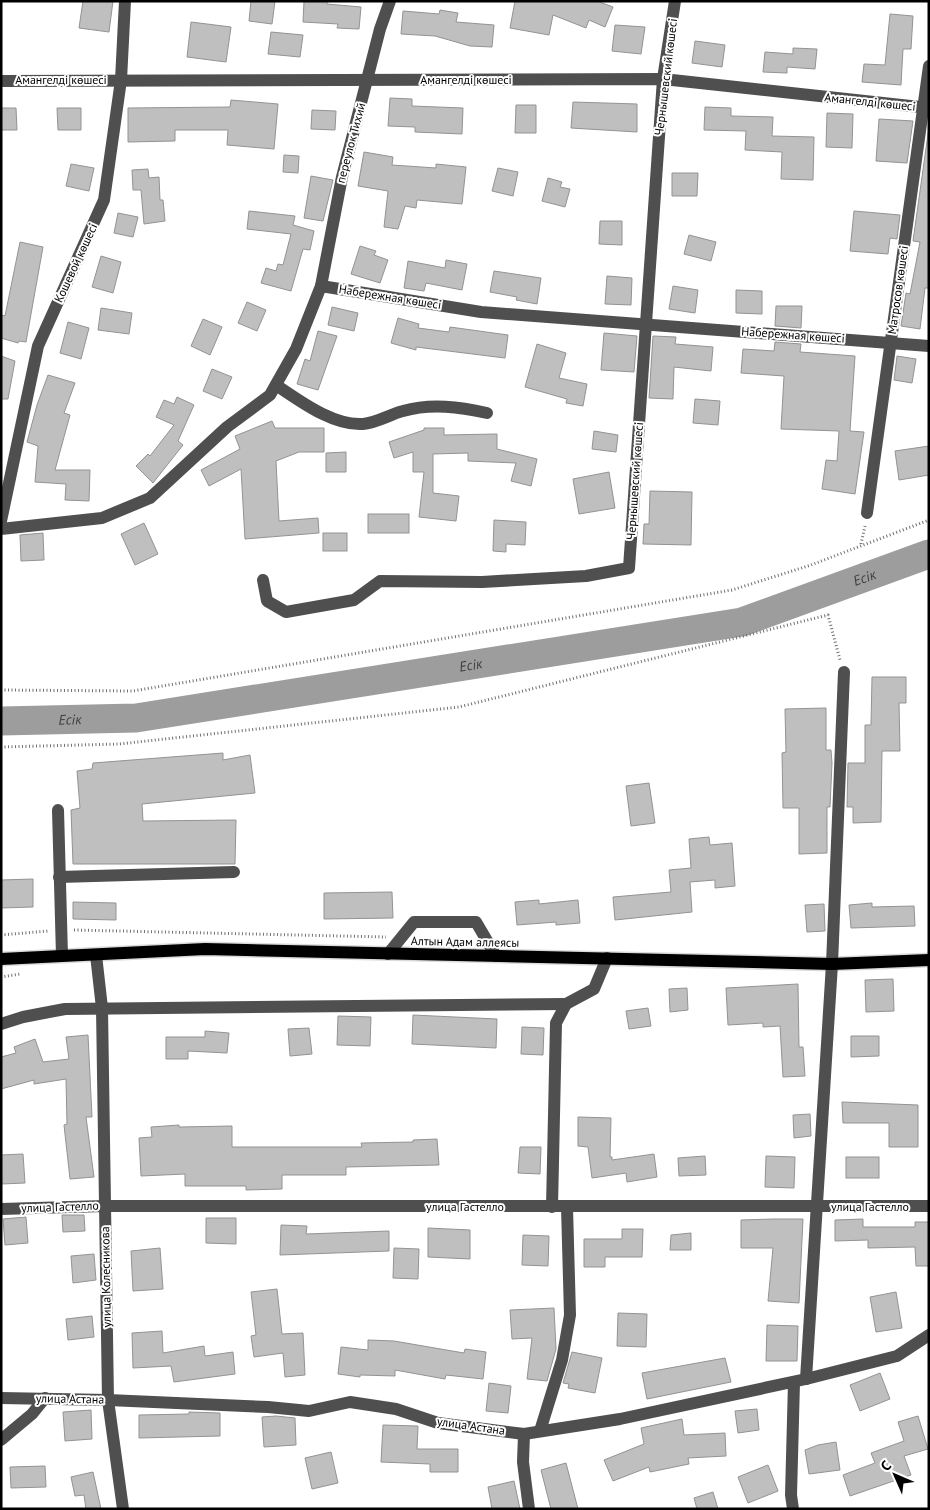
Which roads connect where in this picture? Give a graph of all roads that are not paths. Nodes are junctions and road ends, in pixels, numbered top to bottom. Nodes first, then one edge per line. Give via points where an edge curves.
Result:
1 (125, 1) edge
2 (390, 1) edge
3 (675, 1) edge
4 (929, 66) edge
5 (663, 79) junction
6 (121, 80) junction
7 (1, 81) edge
8 (368, 81) junction
9 (926, 108) edge
10 (321, 286) junction
11 (645, 324) junction
12 (890, 343) junction
13 (929, 346) edge
14 (276, 385) junction
15 (487, 413) dead end
16 (867, 513) road end
17 (1, 521) edge
18 (1, 529) edge
19 (263, 580) dead end
20 (844, 672) road end
21 (58, 810) dead end
22 (234, 872) dead end
23 (59, 877) junction
24 (388, 954) junction
25 (96, 955) junction
26 (62, 956) junction
27 (496, 956) junction
28 (607, 958) junction
29 (1, 959) edge
30 (929, 960) edge
31 (832, 964) junction
32 (566, 1004) junction
33 (102, 1008) junction
34 (1, 1024) edge
35 (104, 1206) junction
36 (929, 1206) edge
37 (552, 1207) junction
38 (567, 1207) junction
39 (819, 1207) junction
40 (1, 1209) edge
41 (929, 1335) edge
42 (800, 1381) junction
43 (1, 1398) edge
44 (45, 1398) junction
45 (108, 1400) junction
46 (540, 1431) junction
47 (524, 1434) junction
48 (1, 1440) edge
49 (123, 1509) edge
50 (529, 1509) edge
51 (793, 1509) edge

1 - 6 street, Кошевой көшесі
2 - 8 street, переулок Тихий
3 - 5 street, Чернышевский көшесі
4 - 9 street, Матросов көшесі
5 - 8 street, Амангелді көшесі
5 - 9 street, Амангелді көшесі
5 - 11 street, Чернышевский көшесі
6 - 7 street, Амангелді көшесі
6 - 8 street, Амангелді көшесі
6 - 17 street, Кошевой көшесі via 104,200 38,346
8 - 10 street, переулок Тихий via 342,177
9 - 12 street, Матросов көшесі
10 - 11 street, Набережная көшесі via 481,312
10 - 14 street, Набережная көшесі via 296,350
11 - 12 street, Набережная көшесі
11 - 19 street, Чернышевский көшесі via 629,568 586,576 482,582 380,582 354,600 286,612 267,601
12 - 13 street, Набережная көшесі
12 - 16 street, Матросов көшесі
14 - 15 street via 332,418 363,424 405,410 430,407 460,407
14 - 18 street, Набережная көшесі via 270,395 227,427 150,498 102,518
20 - 31 street
21 - 23 street
22 - 23 street
23 - 26 street
24 - 25 main road, Алтын Адам аллеясы via 205,949
24 - 27 main road, Алтын Адам аллеясы
24 - 27 street via 414,922 476,922
25 - 26 main road, Алтын Адам аллеясы
25 - 33 street, улица Колесникова
26 - 29 main road, Алтын Адам аллеясы
27 - 28 main road, Алтын Адам аллеясы
28 - 31 main road, Алтын Адам аллеясы
28 - 32 street via 594,989
30 - 31 main road, Алтын Адам аллеясы
31 - 39 street
32 - 33 street
32 - 37 street via 556,1023 555,1034
33 - 34 street via 64,1009
33 - 35 street, улица Колесникова
35 - 37 street, улица Гастелло
35 - 40 street, улица Гастелло
35 - 45 street, улица Колесникова
36 - 39 street, улица Гастелло
37 - 38 street, улица Гастелло
38 - 39 street, улица Гастелло
38 - 46 street via 570,1315 562,1360
39 - 42 street
41 - 42 street, улица Астана via 897,1356
42 - 46 street, улица Астана
42 - 51 street via 791,1496
43 - 44 street, улица Астана
44 - 45 street, улица Астана
44 - 48 street via 32,1414
45 - 47 street, улица Астана via 309,1411 350,1402 396,1410 438,1423
45 - 49 street, улица Колесникова
46 - 47 street, улица Астана
47 - 50 street via 523,1462

